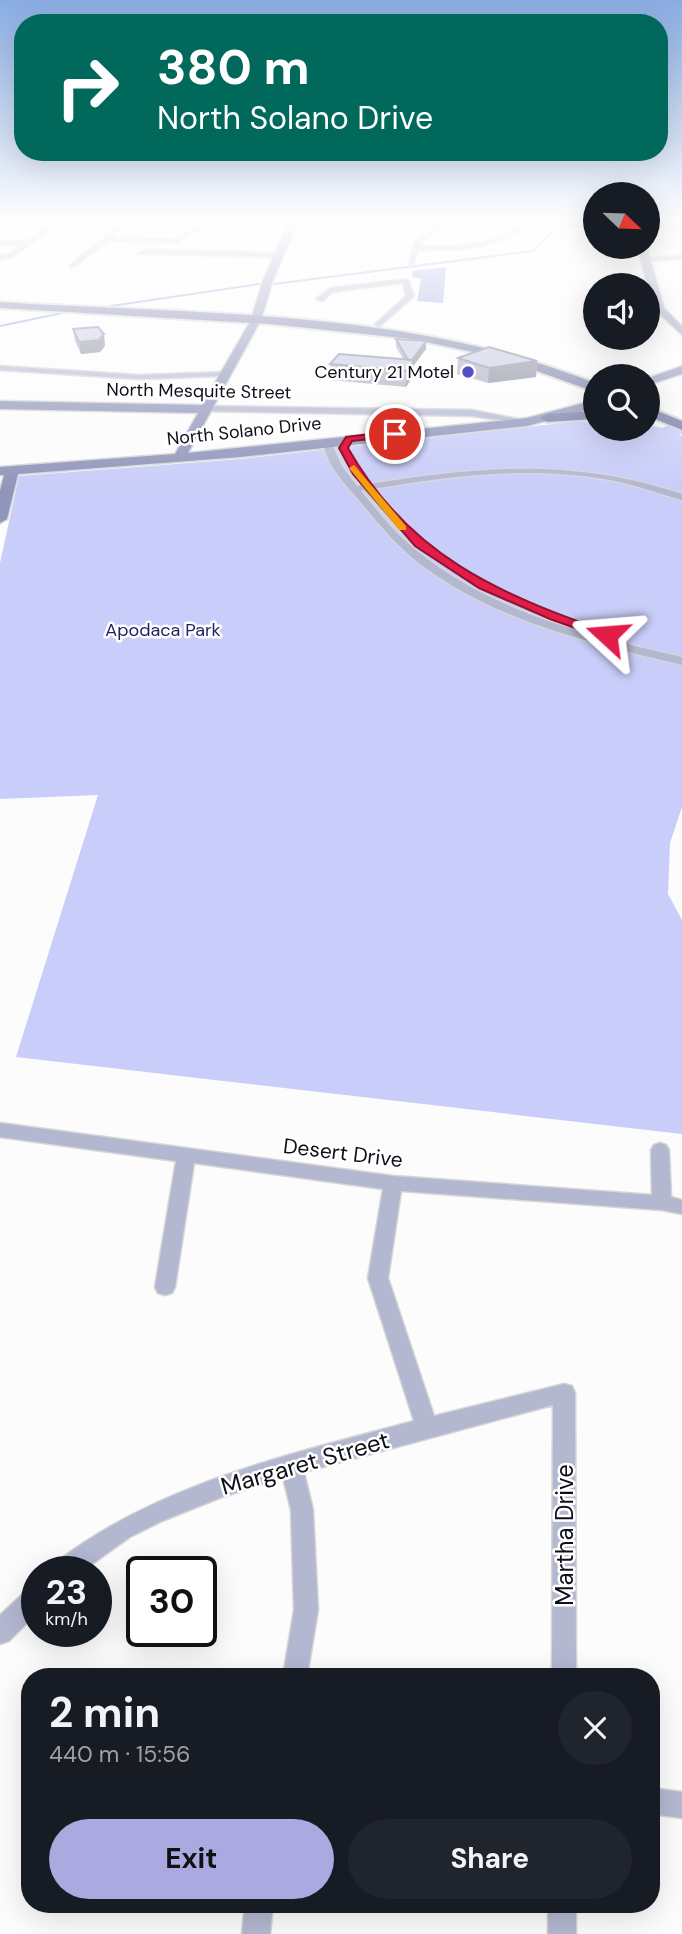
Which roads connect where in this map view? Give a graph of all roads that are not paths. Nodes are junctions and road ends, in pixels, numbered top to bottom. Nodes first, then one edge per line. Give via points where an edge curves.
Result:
1 (116, 310) edge
2 (258, 310) edge
3 (396, 310) edge
4 (661, 310) edge
5 (256, 318) junction
6 (679, 327) edge
7 (379, 328) junction
8 (0, 368) edge
9 (682, 369) edge
10 (224, 374) junction
11 (583, 375) edge
12 (660, 379) edge
13 (682, 379) edge
14 (583, 383) edge
15 (660, 386) edge
16 (583, 399) edge
17 (0, 405) edge
18 (583, 408) edge
19 (205, 409) junction
20 (660, 409) edge
21 (439, 413) junction
22 (660, 415) edge
23 (583, 416) edge
24 (547, 418) junction
25 (514, 419) junction
26 (660, 419) edge
27 (681, 422) edge
28 (491, 424) junction
29 (464, 427) junction
30 (349, 439) junction
31 (327, 442) junction
32 (179, 458) junction
33 (6, 471) edge
34 (368, 486) junction
35 (355, 489) junction
36 (682, 497) edge
37 (0, 519) edge
38 (455, 570) junction
39 (442, 573) junction
40 (567, 626) junction
41 (682, 653) edge
42 (682, 661) edge
43 (0, 1130) edge
44 (660, 1150) dead end
45 (186, 1157) junction
46 (393, 1183) junction
47 (662, 1203) junction
48 (682, 1208) edge
49 (166, 1287) dead end
50 (564, 1392) joint
51 (427, 1427) junction
52 (291, 1465) junction
53 (81, 1556) edge
54 (21, 1612) edge
55 (0, 1632) edge
56 (296, 1668) edge
57 (564, 1668) edge
58 (660, 1802) edge
59 (682, 1805) edge
60 (258, 1913) edge
61 (562, 1913) edge
62 (256, 1934) edge
63 (562, 1934) edge

1 - 5 main road
2 - 5 street
3 - 7 street
4 - 6 street
5 - 7 main road
5 - 10 street
7 - 11 main road via 510,350
7 - 14 main road via 501,354
8 - 10 street via 139,377
9 - 12 street
10 - 19 street
13 - 15 street
16 - 25 street, North Solano Drive
17 - 19 street, North Mesquite Street
18 - 24 street, North Solano Drive
19 - 21 street, North Mesquite Street
19 - 32 street
20 - 27 main road
21 - 25 street, North Mesquite Street
21 - 29 street, North Mesquite Street via 459,419
22 - 27 main road
23 - 24 main road
24 - 28 street, North Solano Drive
25 - 28 street, North Solano Drive
26 - 27 main road
28 - 29 street, North Solano Drive
29 - 30 street, North Solano Drive
30 - 31 street, North Solano Drive
30 - 34 street via 344,451
31 - 32 street, North Solano Drive
31 - 35 street via 334,462
32 - 33 street, North Solano Drive
33 - 37 street
34 - 35 street
34 - 36 street via 547,470 625,479
34 - 38 street via 419,544
35 - 39 street via 400,542
38 - 39 street
38 - 40 street
39 - 40 street via 494,602
40 - 41 street
40 - 42 street
43 - 45 street, Desert Drive
44 - 47 street
45 - 46 street, Desert Drive
45 - 49 street
46 - 47 street, Desert Drive
46 - 51 street via 378,1278
47 - 48 street, Desert Drive
50 - 51 street, Margaret Street
50 - 57 street, Martha Drive
51 - 52 street, Margaret Street
52 - 53 street, Margaret Street via 157,1510
52 - 56 street via 302,1510 306,1610
54 - 55 street
58 - 59 street
60 - 62 street
61 - 63 street

